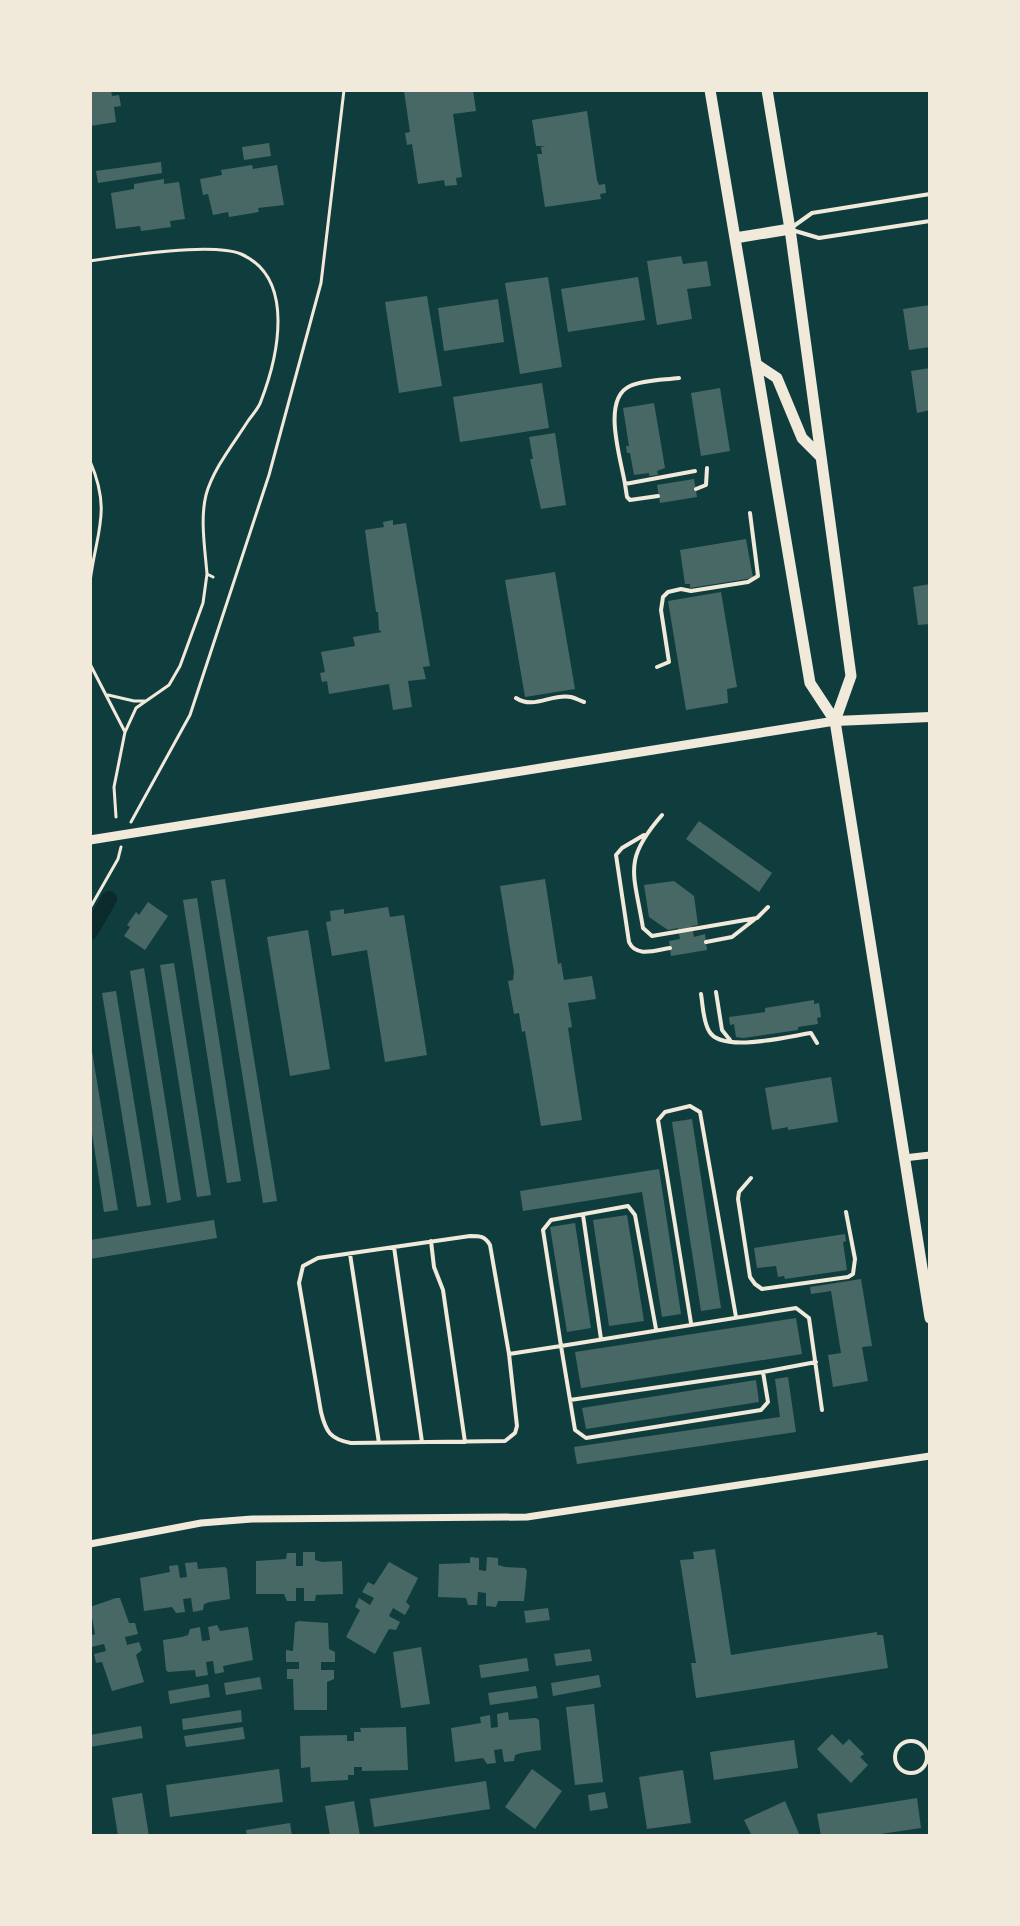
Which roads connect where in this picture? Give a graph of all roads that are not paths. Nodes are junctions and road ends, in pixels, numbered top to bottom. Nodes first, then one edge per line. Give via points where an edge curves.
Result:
1 (710, 90) edge
2 (767, 90) edge
3 (930, 194) edge
4 (930, 221) edge
5 (790, 229) junction
6 (735, 238) junction
7 (756, 364) junction
8 (679, 378) dead end
9 (820, 456) junction
10 (707, 468) dead end
11 (695, 471) dead end
12 (625, 484) junction
13 (696, 489) dead end
14 (658, 496) dead end
15 (750, 513) dead end
16 (657, 667) dead end
17 (516, 698) dead end
18 (584, 702) dead end
19 (930, 717) edge
20 (835, 721) junction
21 (662, 815) dead end
22 (646, 834) junction
23 (90, 840) edge
24 (768, 907) dead end
25 (757, 918) junction
26 (706, 942) dead end
27 (670, 948) dead end
28 (716, 992) dead end
29 (701, 994) dead end
30 (732, 1042) junction
31 (817, 1043) dead end
32 (930, 1155) edge
33 (904, 1158) junction
34 (751, 1178) dead end
35 (846, 1212) dead end
36 (583, 1215) junction
37 (431, 1241) junction
38 (394, 1247) junction
39 (350, 1254) junction
40 (736, 1317) junction
41 (930, 1318) edge
42 (691, 1324) junction
43 (656, 1329) junction
44 (601, 1339) junction
45 (561, 1346) junction
46 (509, 1354) junction
47 (816, 1362) junction
48 (763, 1372) junction
49 (570, 1400) junction
50 (822, 1410) dead end
51 (422, 1442) junction
52 (465, 1442) junction
53 (379, 1443) junction
54 (930, 1456) edge
55 (90, 1544) edge
56 (928, 1763) edge

1 - 6 main road
2 - 5 main road
3 - 5 lane via 812,213
4 - 5 lane via 819,238
5 - 6 main road
5 - 9 main road
6 - 7 main road
7 - 9 main road via 777,378 802,438
7 - 20 main road via 810,683
8 - 12 lane via 631,386 618,394 613,409
9 - 20 main road via 851,676
10 - 13 lane via 706,485
11 - 12 lane
12 - 14 lane via 630,500
15 - 16 lane via 758,576 748,582 668,592 661,610 669,662
17 - 18 lane via 531,703 570,696
19 - 20 main road
20 - 23 street
20 - 33 main road
21 - 22 lane
22 - 25 lane via 633,868 646,933
22 - 27 lane via 616,855 629,942 638,952
24 - 25 lane
25 - 26 lane via 732,937
28 - 30 lane via 722,1030
29 - 30 lane via 709,1032
30 - 31 lane via 811,1033
32 - 33 street
33 - 41 main road
34 - 35 lane via 738,1199 750,1277 762,1289 853,1274
36 - 43 lane via 628,1206 635,1215
36 - 44 lane
36 - 45 lane via 551,1220 543,1230
37 - 38 lane
37 - 46 lane via 487,1239
37 - 52 lane
38 - 39 lane
38 - 51 lane
39 - 53 lane
39 - 53 lane via 309,1261 299,1283 326,1430 338,1441
40 - 42 lane
40 - 42 lane via 700,1112 690,1106 665,1112 658,1120
40 - 47 lane via 796,1308 809,1318
42 - 43 lane
43 - 44 lane
44 - 45 lane
45 - 46 lane
45 - 49 lane
46 - 52 lane via 515,1433 505,1441
47 - 48 lane
47 - 50 lane
48 - 49 lane
48 - 49 lane via 768,1402 761,1410 586,1438 575,1430
51 - 52 lane
51 - 53 lane
54 - 55 street via 527,1517 252,1519
56 - 56 lane via 920,1744 910,1741 897,1748 895,1759 904,1771

